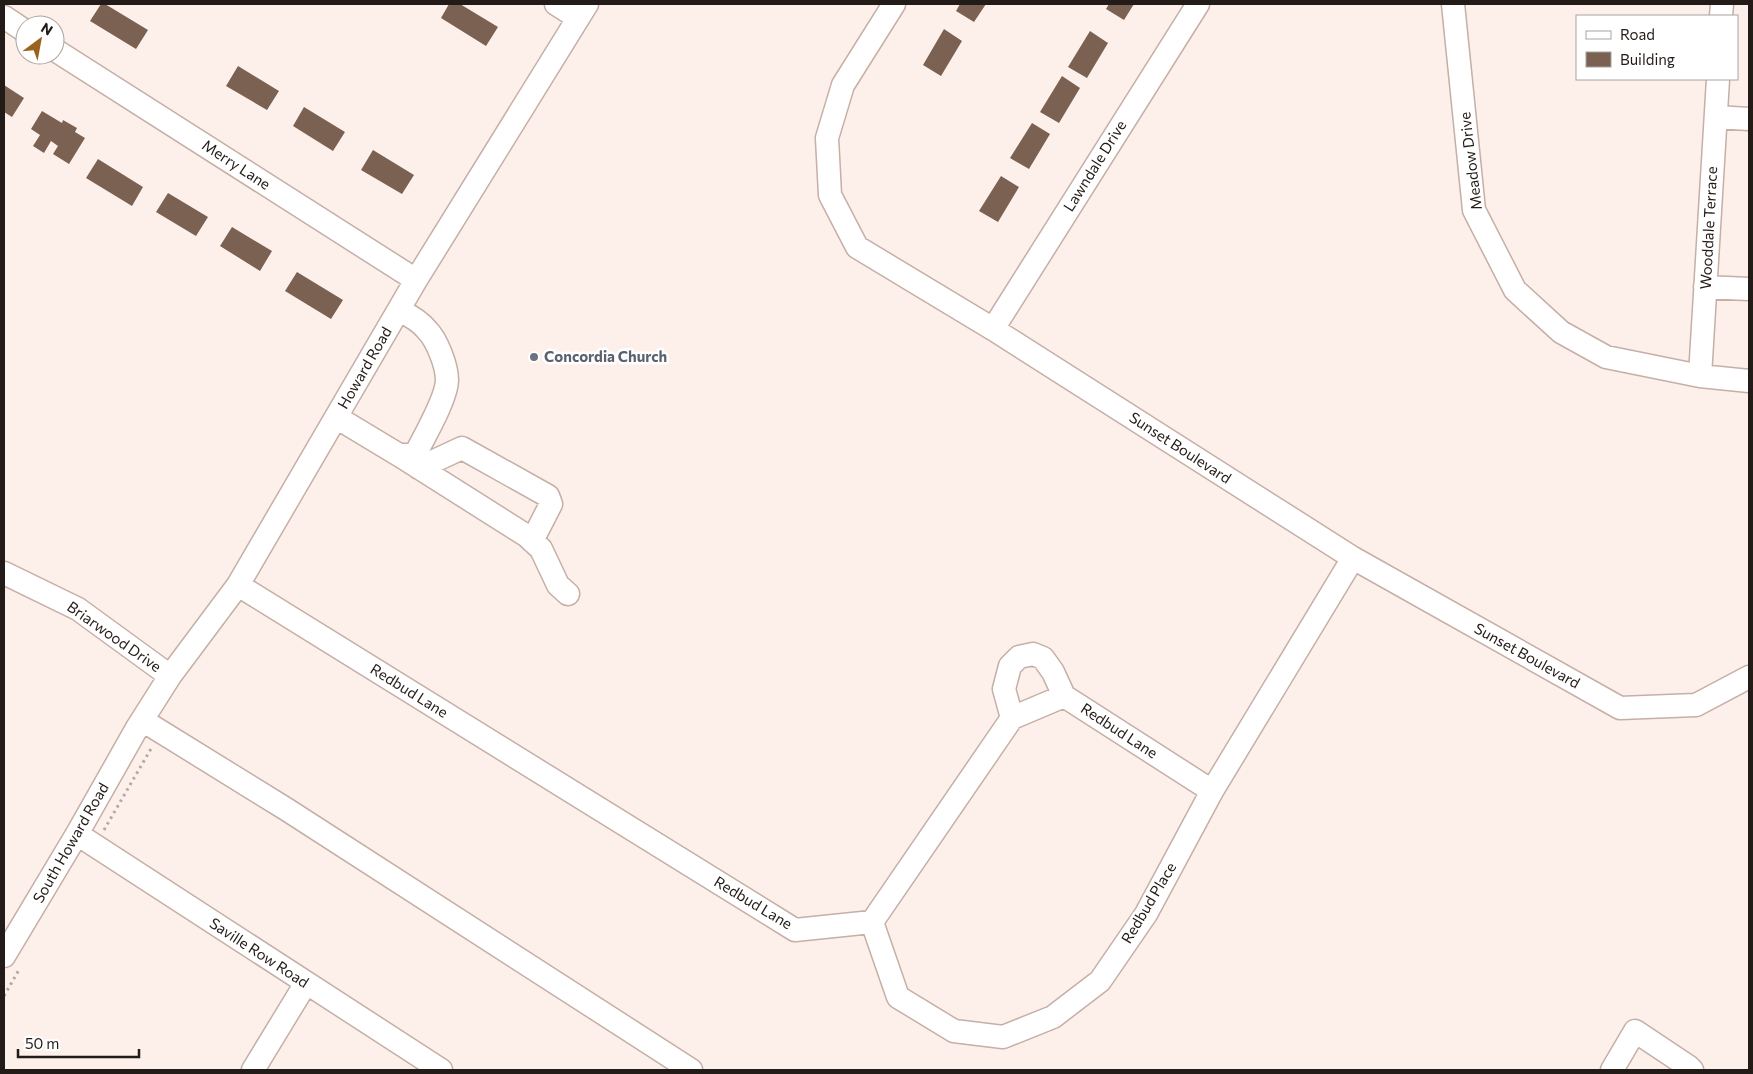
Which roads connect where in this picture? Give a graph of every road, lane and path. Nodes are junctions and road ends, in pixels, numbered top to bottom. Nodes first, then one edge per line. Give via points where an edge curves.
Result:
1 (556, 4) edge
2 (894, 4) edge
3 (1198, 4) edge
4 (1454, 4) edge
5 (582, 11) edge
6 (4, 17) edge
7 (15, 24) edge
8 (65, 56) edge
9 (1718, 80) edge
10 (1716, 117) junction
11 (1749, 119) edge
12 (416, 280) junction
13 (1705, 287) junction
14 (1749, 289) edge
15 (399, 310) junction
16 (993, 329) junction
17 (1700, 376) junction
18 (1749, 381) edge
19 (336, 417) junction
20 (399, 455) junction
21 (419, 468) junction
22 (532, 541) junction
23 (1353, 558) junction
24 (4, 573) edge
25 (238, 585) junction
26 (568, 594) dead end
27 (170, 676) junction
28 (1749, 677) edge
29 (1064, 696) junction
30 (1012, 718) junction
31 (140, 724) junction
32 (1212, 791) junction
33 (77, 834) junction
34 (872, 922) junction
35 (4, 956) edge
36 (306, 983) junction
37 (253, 1070) edge
38 (441, 1070) edge
39 (691, 1070) edge
40 (1612, 1070) edge
41 (1692, 1070) edge

1 - 5 street
2 - 16 street, Sunset Boulevard via 843,85 826,138 830,195 857,247
3 - 16 street, Lawndale Drive
4 - 17 street, Meadow Drive via 1474,210 1515,290 1561,332 1606,357
5 - 12 street, Howard Road
6 - 7 street
8 - 12 street, Merry Lane
9 - 10 street, Wooddale Terrace
10 - 11 street
10 - 13 street, Wooddale Terrace
12 - 15 street, Howard Road
13 - 14 street
13 - 17 street, Wooddale Terrace
15 - 19 street, Howard Road
15 - 20 street via 428,330 441,353 447,380 439,408 415,454
16 - 23 street, Sunset Boulevard
17 - 18 street, Meadow Drive
19 - 20 street
19 - 25 street, Howard Road
20 - 21 street
21 - 22 street
21 - 22 street via 462,448 548,496 550,504
22 - 26 street via 541,549 558,585
23 - 28 street, Sunset Boulevard via 1620,708 1696,705
23 - 32 street, Redbud Place
24 - 27 street, Briarwood Drive via 78,609
25 - 27 street, Howard Road
25 - 34 street, Redbud Lane via 795,930
27 - 31 street, Howard Road
29 - 30 street, Redbud Lane
29 - 30 street via 1043,658 1033,654 1019,657 1010,666 1004,690
29 - 32 street, Redbud Lane
30 - 34 street
31 - 33 street, South Howard Road
31 - 39 street via 294,814
32 - 34 street, Redbud Place via 1146,914 1100,981 1053,1017 1003,1037 954,1031 898,997
33 - 35 street, South Howard Road
33 - 36 street, Saville Row Road
36 - 37 street
36 - 38 street, Saville Row Road
40 - 41 street via 1635,1031

